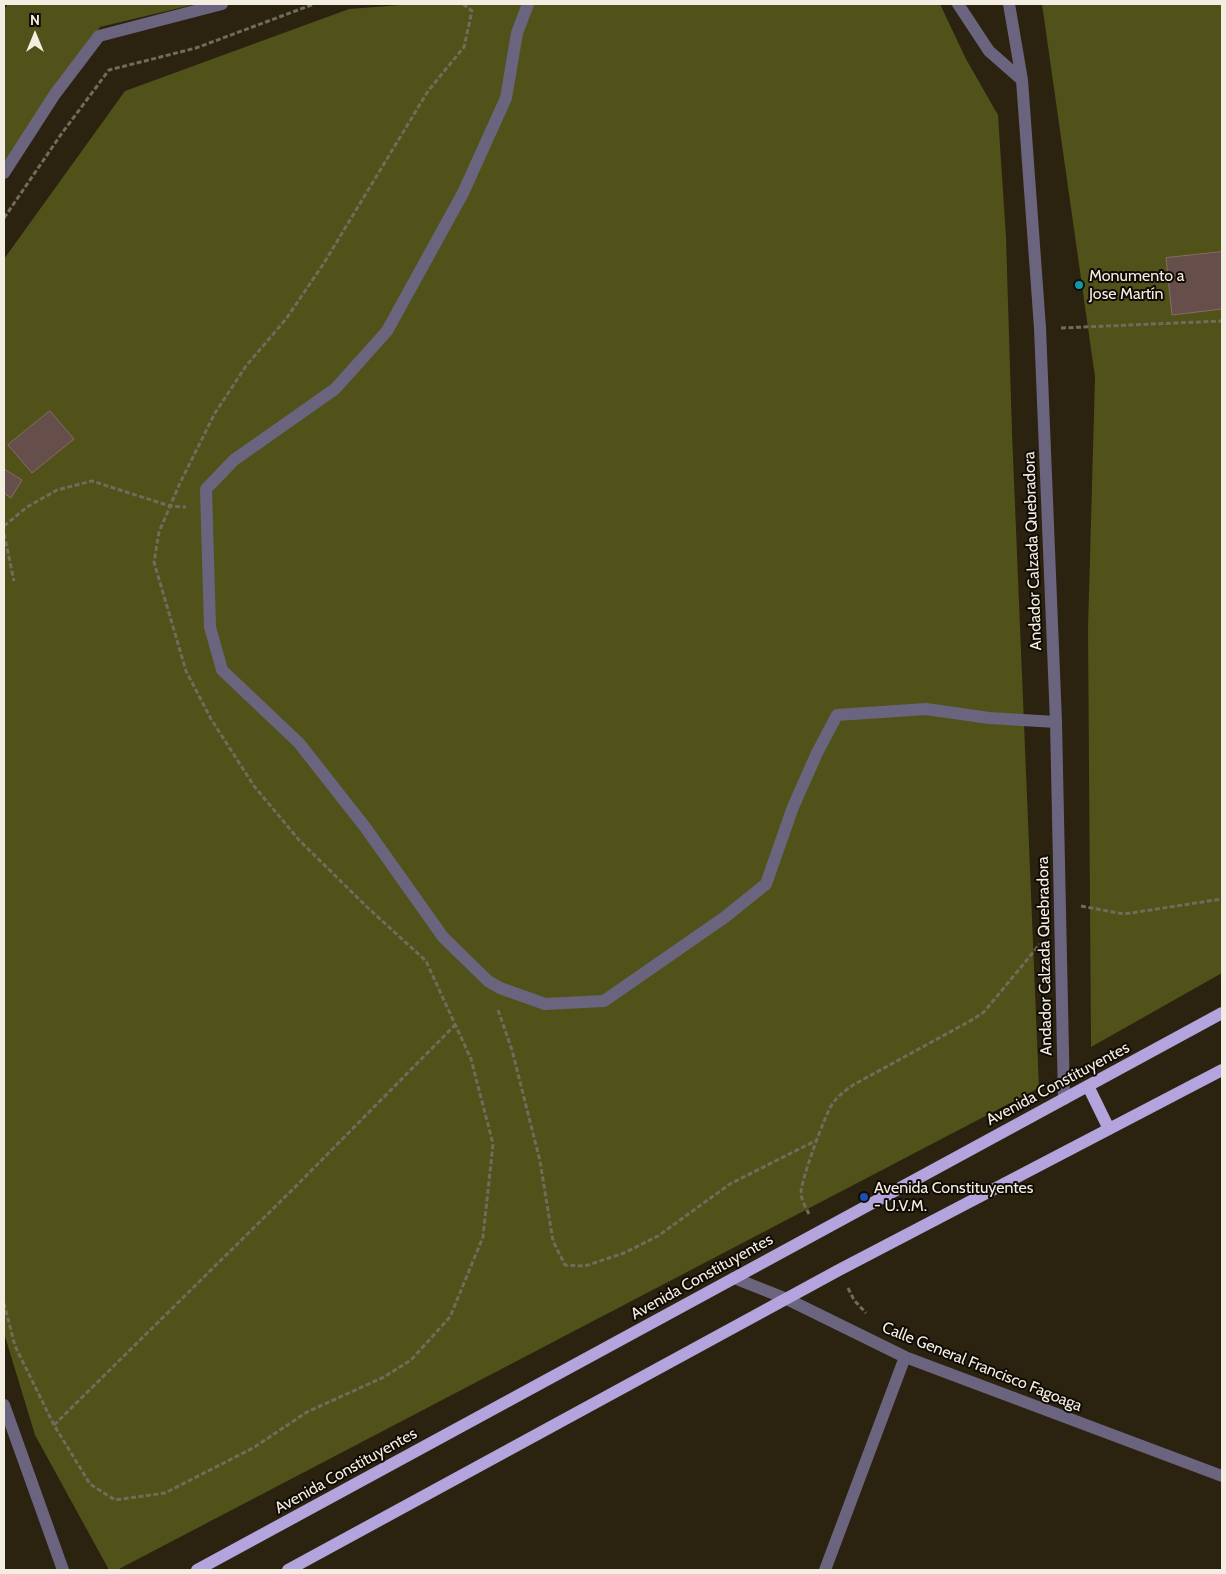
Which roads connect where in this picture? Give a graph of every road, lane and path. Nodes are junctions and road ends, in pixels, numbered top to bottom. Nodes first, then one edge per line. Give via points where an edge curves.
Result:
1 (222, 4) edge
2 (314, 4) edge
3 (463, 4) edge
4 (528, 4) edge
5 (958, 4) edge
6 (1009, 4) edge
7 (1022, 80) junction
8 (4, 173) edge
9 (4, 218) edge
10 (1222, 321) edge
11 (1040, 328) junction
12 (170, 506) junction
13 (207, 509) junction
14 (4, 526) edge
15 (4, 534) edge
16 (14, 581) dead end
17 (1056, 722) junction
18 (1222, 899) edge
19 (1061, 912) junction
20 (488, 981) junction
21 (1222, 1013) edge
22 (455, 1025) junction
23 (1222, 1070) edge
24 (1088, 1086) junction
25 (1064, 1099) junction
26 (1109, 1129) junction
27 (817, 1140) junction
28 (809, 1214) dead end
29 (734, 1278) junction
30 (787, 1299) junction
31 (4, 1303) edge
32 (905, 1357) junction
33 (4, 1405) edge
34 (54, 1425) junction
35 (1222, 1476) edge
36 (63, 1570) edge
37 (197, 1570) edge
38 (288, 1570) edge
39 (825, 1570) edge

1 - 8 street via 99,36 55,94
2 - 9 path via 196,48 109,70
3 - 12 path via 472,11 464,47 428,91 314,279 286,319 246,366 215,413
4 - 13 street via 516,33 506,98 463,193 387,331 335,389 234,460 206,489
5 - 7 street via 989,51
6 - 7 street, Andador Calzada Quebradora
7 - 11 street, Andador Calzada Quebradora
10 - 11 path
11 - 17 street, Andador Calzada Quebradora
12 - 13 path
12 - 14 path via 92,481 57,490 27,507
12 - 22 path via 159,532 154,562 186,670 212,719 254,786 299,840 426,961
13 - 20 street via 210,627 222,670 299,743 443,937
15 - 16 path
17 - 19 street, Andador Calzada Quebradora
17 - 20 street via 989,718 926,709 837,715 793,807 766,884 725,917 604,1001 545,1004
18 - 19 path via 1124,914 1077,905
19 - 25 street, Andador Calzada Quebradora
19 - 27 path via 984,1012 839,1094
20 - 27 path via 512,1050 538,1152 553,1241 565,1265 585,1266 624,1253 658,1236 730,1184
21 - 24 main road, Avenida Constituyentes
22 - 34 path
22 - 34 path via 471,1059 493,1144 483,1236 450,1317 411,1360 384,1377 307,1412 254,1448 165,1493 115,1500 90,1484
23 - 26 main road
24 - 25 main road, Avenida Constituyentes
24 - 26 main road
25 - 29 main road, Avenida Constituyentes
26 - 30 main road
27 - 28 path via 800,1195
29 - 30 street, Calle General Francisco Fagoaga
29 - 37 main road, Avenida Constituyentes
30 - 32 street, Calle General Francisco Fagoaga
30 - 38 main road
31 - 34 path via 15,1346
32 - 35 street, Calle General Francisco Fagoaga
32 - 39 street
33 - 36 street

